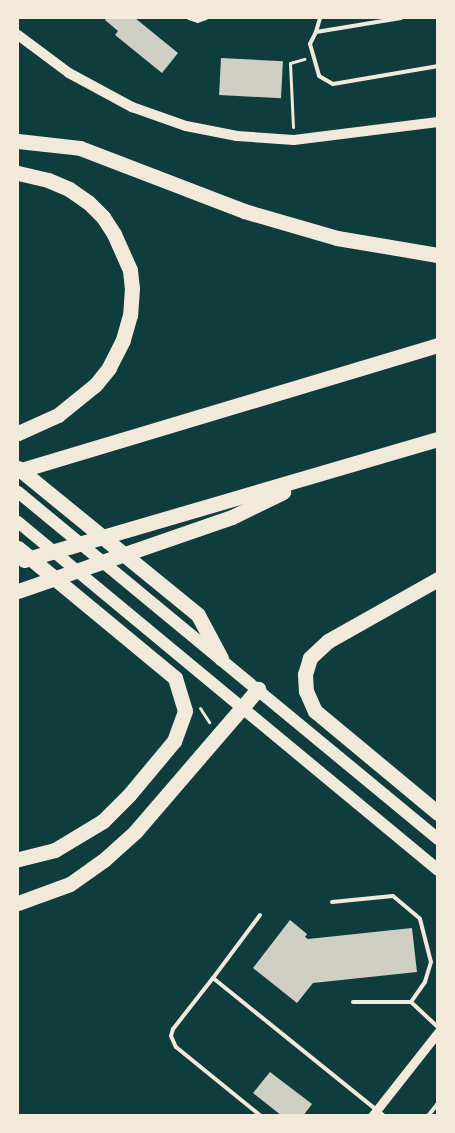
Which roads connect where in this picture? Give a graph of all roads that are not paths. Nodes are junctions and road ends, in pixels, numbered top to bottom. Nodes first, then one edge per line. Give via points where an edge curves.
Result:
1 (189, 18) edge
2 (206, 18) edge
3 (320, 18) edge
4 (401, 18) edge
5 (316, 32) junction
6 (18, 35) edge
7 (438, 66) edge
8 (438, 122) edge
9 (18, 141) edge
10 (18, 174) edge
11 (438, 255) edge
12 (438, 345) edge
13 (18, 433) edge
14 (438, 440) edge
15 (18, 470) edge
16 (319, 474) junction
17 (18, 492) edge
18 (18, 522) edge
19 (18, 548) edge
20 (18, 562) edge
21 (438, 579) edge
22 (18, 591) edge
23 (221, 658) junction
24 (258, 689) junction
25 (243, 708) junction
26 (438, 812) edge
27 (438, 839) edge
28 (18, 860) edge
29 (438, 870) edge
30 (332, 902) dead end
31 (18, 904) edge
32 (260, 915) dead end
33 (213, 978) junction
34 (353, 1002) dead end
35 (411, 1002) junction
36 (438, 1027) edge
37 (438, 1032) edge
38 (438, 1103) edge
39 (377, 1113) edge
40 (262, 1116) edge
41 (428, 1116) edge

1 - 2 lane via 198,21
3 - 5 lane
4 - 5 lane
5 - 7 lane via 310,44 319,76 332,84
6 - 8 main road via 69,74 132,107 186,126 237,136 294,140
9 - 11 highway via 80,148 244,211 338,238
10 - 13 highway via 48,180 90,203 114,234 130,270 132,288 124,340 104,374 58,415
12 - 15 highway
14 - 16 highway
15 - 23 highway via 198,615
16 - 20 highway
16 - 22 highway via 232,517
17 - 23 main road
18 - 25 main road
19 - 28 highway via 175,678 185,711 174,741 103,821 55,850
21 - 26 highway via 328,641 310,658 305,674 306,692 315,711
23 - 24 main road
24 - 25 highway
24 - 27 main road
25 - 29 main road
25 - 31 highway via 135,832 106,859 70,884
30 - 35 lane via 393,896 420,920 431,962 425,982
32 - 33 lane
33 - 39 lane
33 - 40 lane via 170,1036 176,1047
34 - 35 lane
35 - 36 lane
37 - 39 street
38 - 41 lane

